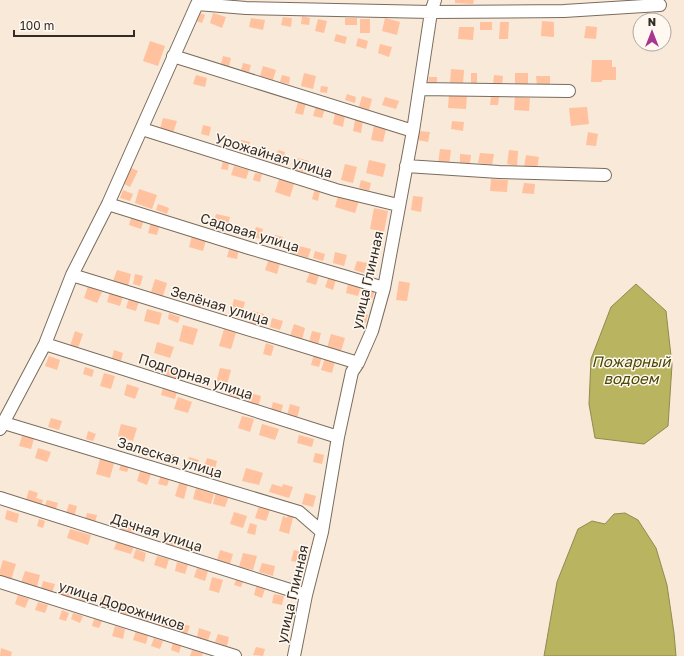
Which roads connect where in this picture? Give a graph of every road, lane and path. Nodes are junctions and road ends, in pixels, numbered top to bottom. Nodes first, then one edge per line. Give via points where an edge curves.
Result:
1 (435, 0) edge
2 (660, 5) dead end
3 (431, 12) junction
4 (173, 56) junction
5 (420, 89) junction
6 (569, 91) dead end
7 (142, 129) junction
8 (413, 131) junction
9 (406, 166) junction
10 (605, 175) dead end
11 (108, 204) junction
12 (398, 205) junction
13 (72, 275) junction
14 (384, 288) junction
15 (45, 344) junction
16 (358, 363) junction
17 (2, 426) edge
18 (338, 437) junction
19 (0, 498) edge
20 (322, 532) junction
21 (0, 582) edge
22 (306, 595) junction
23 (235, 656) edge
24 (294, 656) edge

1 - 3 street, улица Глинная
2 - 3 street via 564,11
3 - 4 street via 246,8 197,4
3 - 5 street, улица Глинная
4 - 7 street
4 - 8 street
5 - 6 street
5 - 8 street, улица Глинная
7 - 11 street
7 - 12 street, Урожайная улица via 336,190
8 - 9 street, улица Глинная
9 - 10 street
9 - 12 street, улица Глинная
11 - 13 street
11 - 14 street, Садовая улица
12 - 14 street, улица Глинная
13 - 15 street
13 - 16 street, Зелёная улица
14 - 16 street, улица Глинная via 372,331
15 - 17 street
15 - 18 street, Подгорная улица
16 - 18 street, улица Глинная via 352,372
17 - 20 street, Залеская улица via 299,512
18 - 20 street, улица Глинная
19 - 22 street, Дачная улица
20 - 22 street, улица Глинная
21 - 23 street, улица Дорожников
22 - 24 street, улица Глинная

